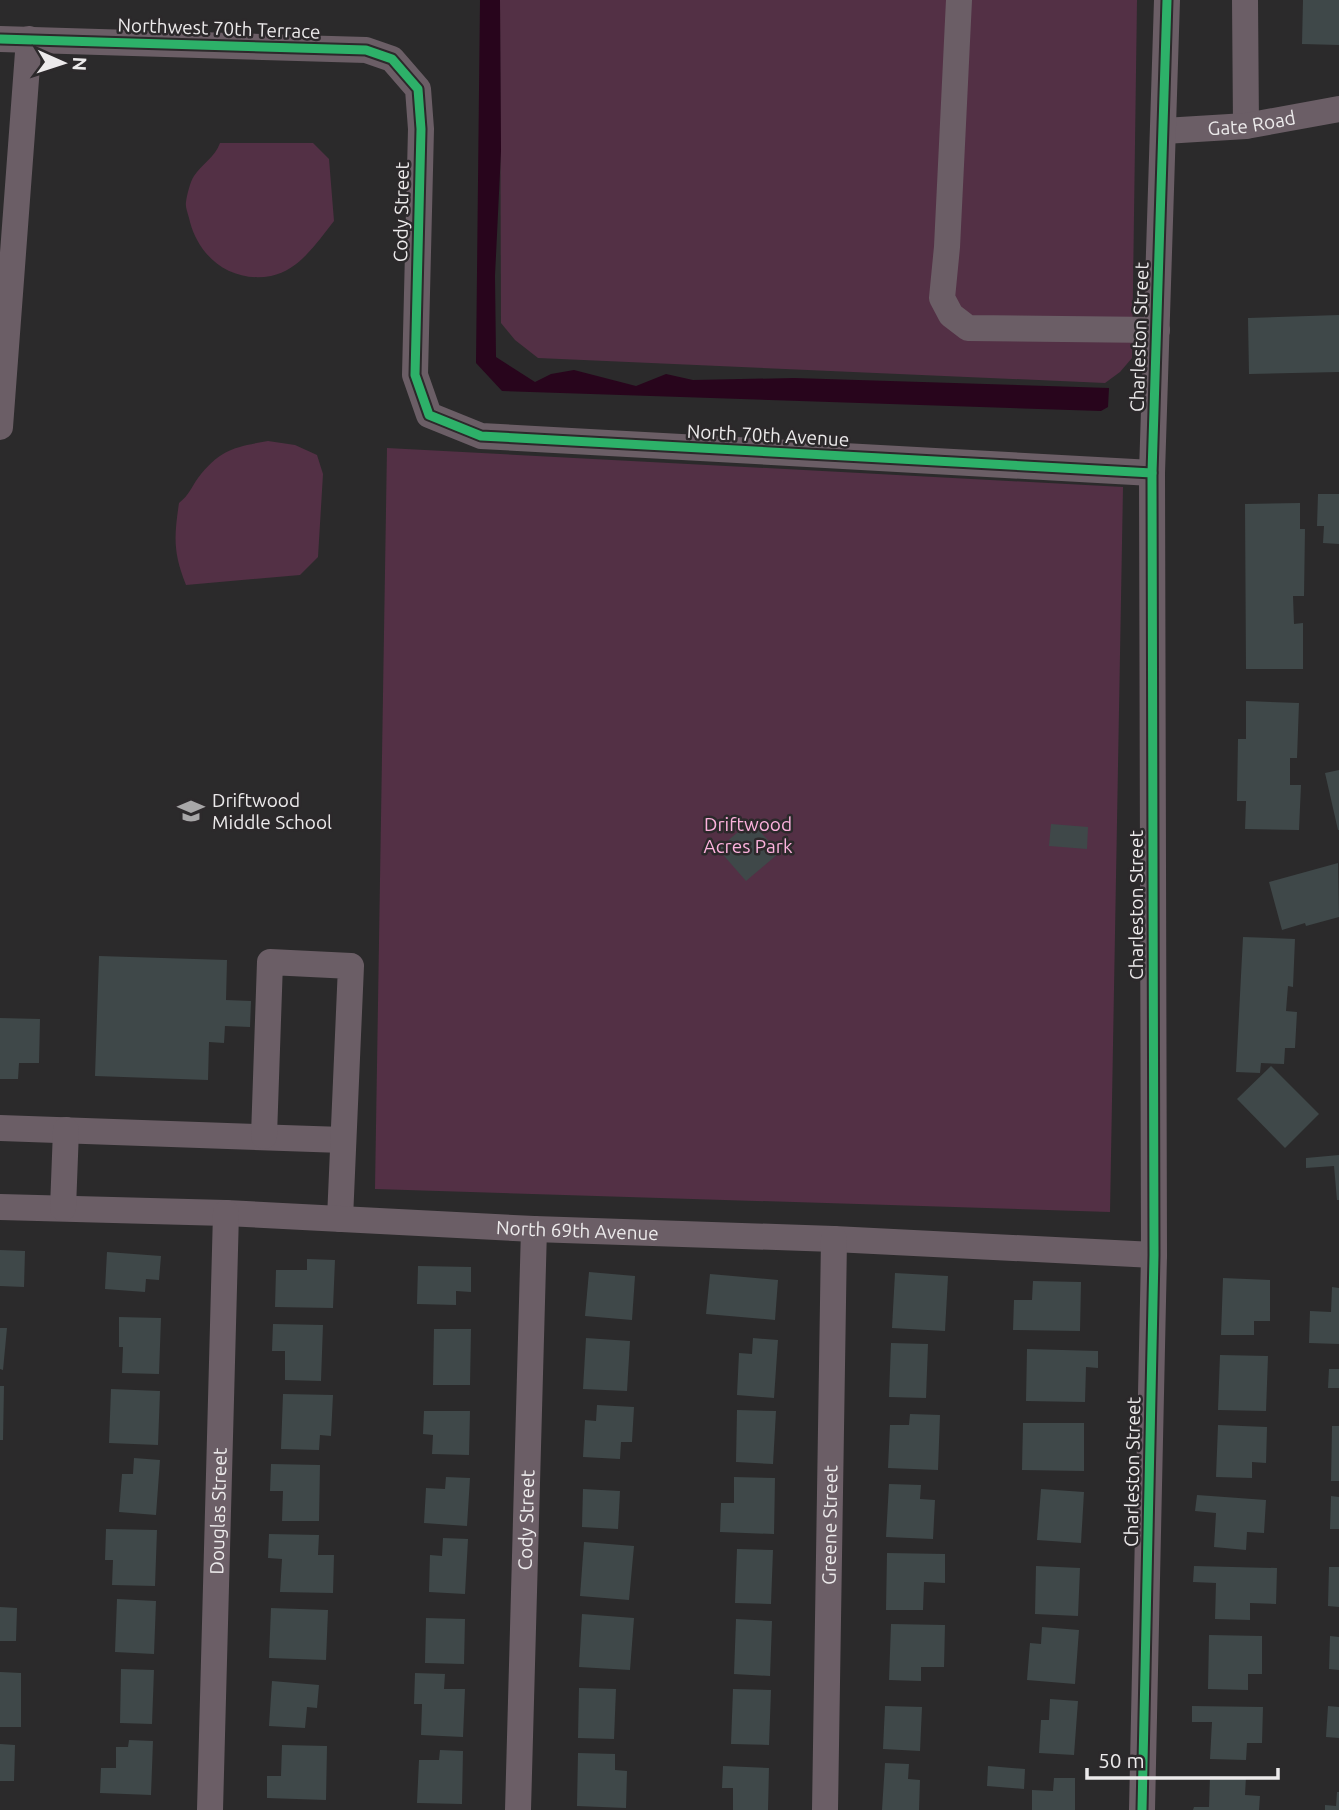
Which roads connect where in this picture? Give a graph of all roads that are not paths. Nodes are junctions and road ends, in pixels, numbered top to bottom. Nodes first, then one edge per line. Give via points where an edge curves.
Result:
1 (959, 0) edge
2 (1167, 0) edge
3 (1245, 0) edge
4 (0, 38) edge
5 (29, 39) junction
6 (393, 59) joint
7 (1339, 109) edge
8 (1246, 126) junction
9 (1164, 131) junction
10 (1157, 330) junction
11 (415, 375) joint
12 (0, 427) edge
13 (1152, 473) junction
14 (0, 1128) edge
15 (66, 1130) junction
16 (264, 1136) junction
17 (344, 1140) junction
18 (0, 1206) edge
19 (64, 1208) junction
20 (226, 1213) junction
21 (340, 1219) junction
22 (534, 1229) junction
23 (834, 1239) junction
24 (1154, 1255) junction
25 (210, 1810) edge
26 (518, 1810) edge
27 (825, 1810) edge
28 (1142, 1810) edge

1 - 10 street via 942,298 951,315 968,328
2 - 9 street, Charleston Street
3 - 8 street
4 - 5 street, Northwest 70th Terrace
5 - 6 street, Northwest 70th Terrace via 366,50
5 - 12 street
6 - 11 street, Cody Street via 418,89 421,129
7 - 8 street, Gate Road
8 - 9 street, Gate Road
9 - 10 street, Charleston Street
10 - 13 street, Charleston Street
11 - 13 street, North 70th Avenue via 429,415 481,436
13 - 24 street, Charleston Street
14 - 15 street
15 - 16 street
15 - 19 street
16 - 17 street
16 - 17 street via 270,962 351,965
17 - 21 street
18 - 19 street, North 69th Avenue
19 - 20 street, North 69th Avenue
20 - 21 street, North 69th Avenue
20 - 25 street, Douglas Street
21 - 22 street, North 69th Avenue
22 - 23 street, North 69th Avenue
22 - 26 street, Cody Street
23 - 24 street, North 69th Avenue
23 - 27 street, Greene Street
24 - 28 street, Charleston Street

